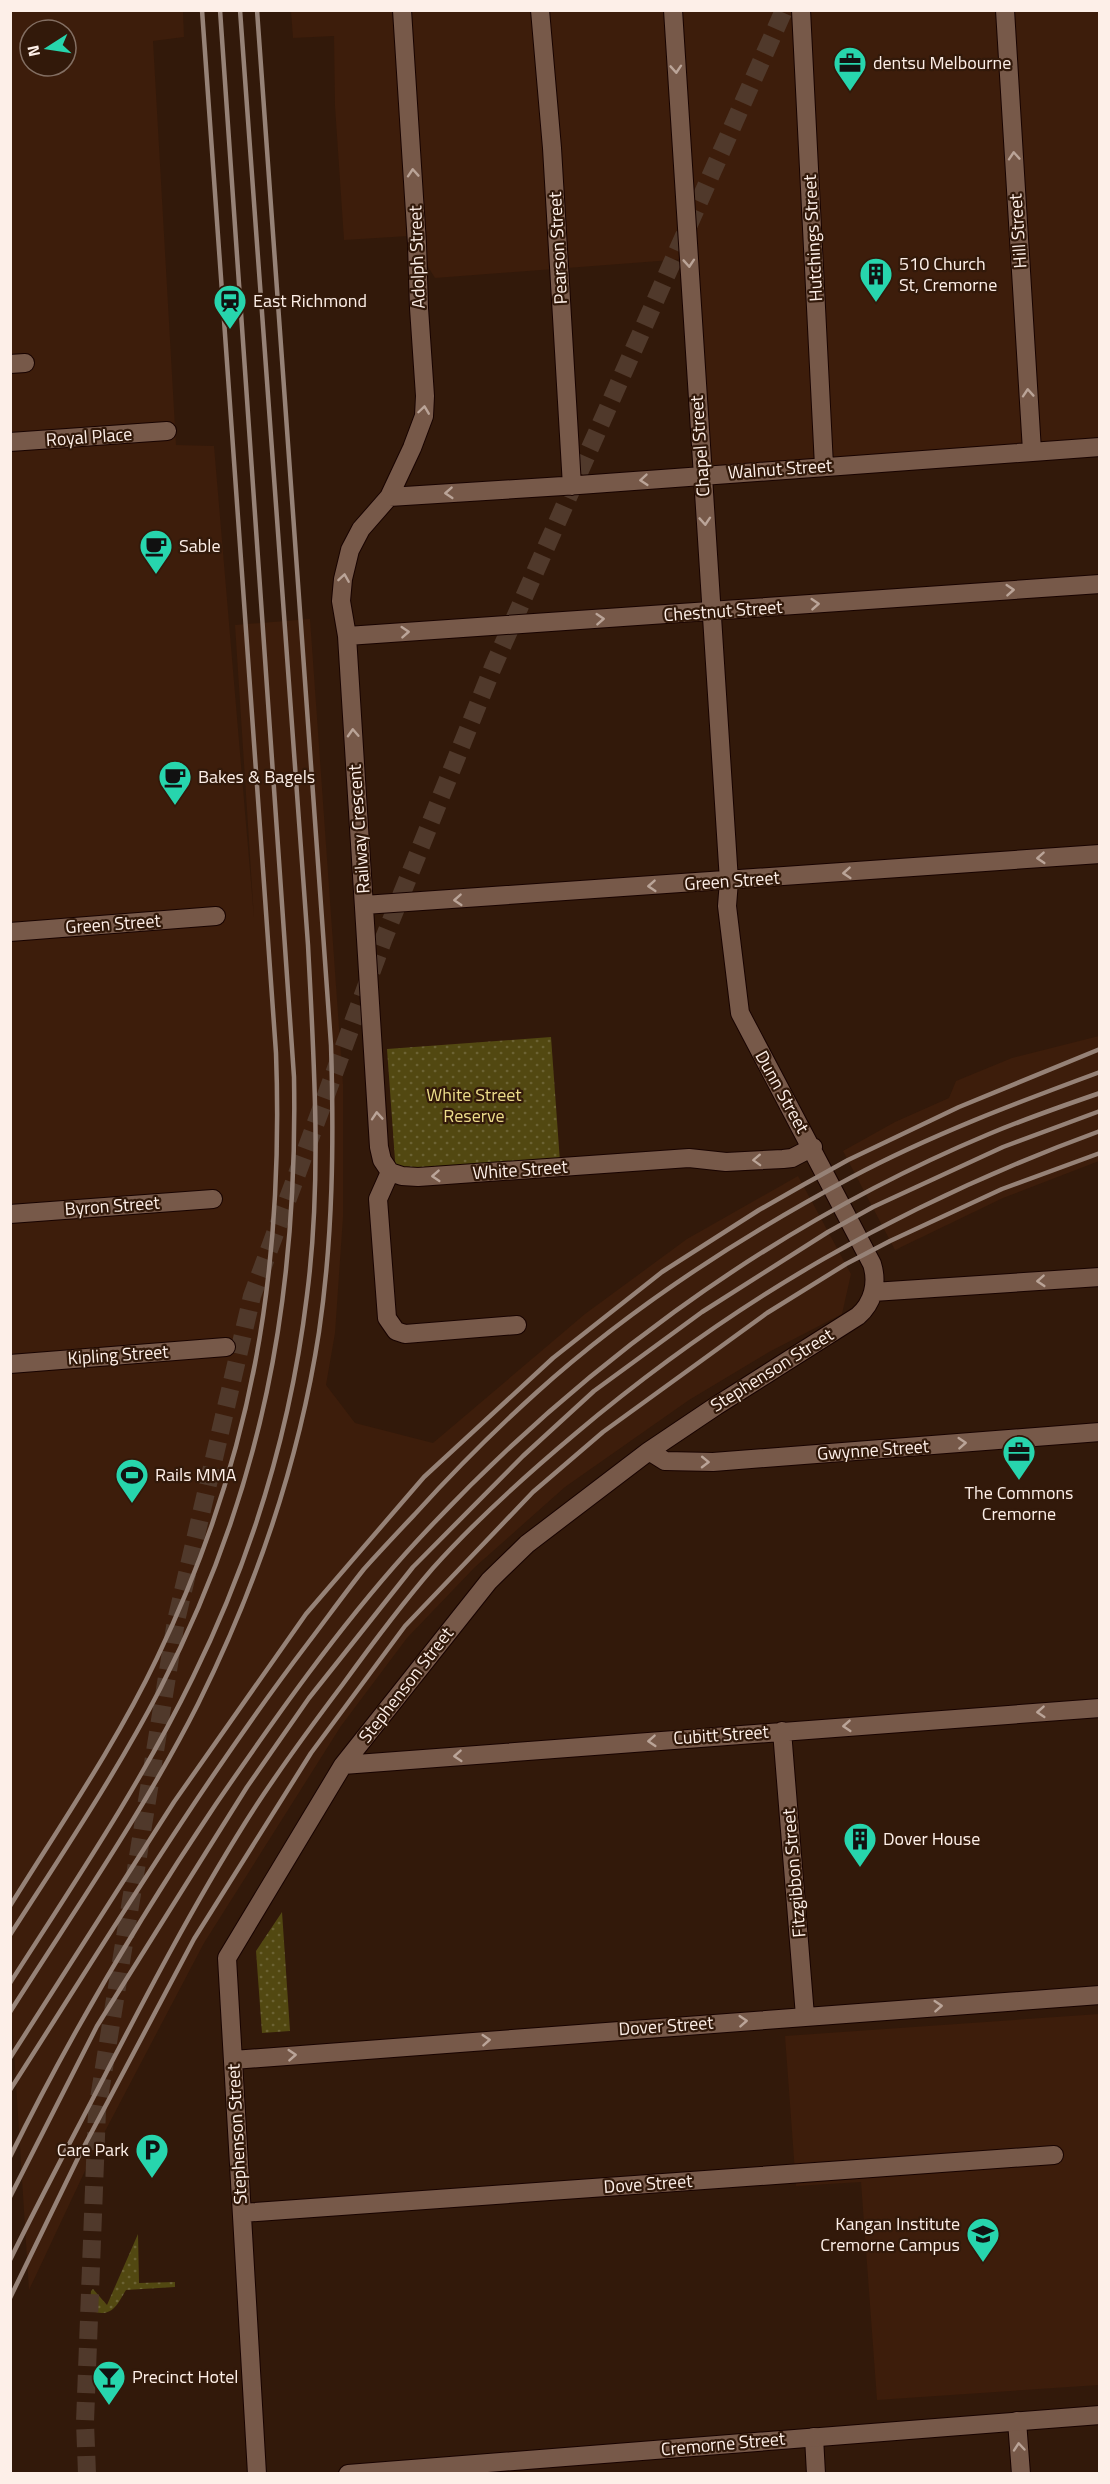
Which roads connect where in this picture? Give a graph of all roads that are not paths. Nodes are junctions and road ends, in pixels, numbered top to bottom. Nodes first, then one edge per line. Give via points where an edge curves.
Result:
1 (402, 10) edge
2 (540, 10) edge
3 (673, 10) edge
4 (801, 10) edge
5 (1005, 10) edge
6 (166, 431) dead end
7 (10, 442) edge
8 (1100, 447) edge
9 (1032, 451) junction
10 (825, 466) junction
11 (702, 475) junction
12 (572, 486) junction
13 (388, 497) junction
14 (1100, 584) edge
15 (711, 612) junction
16 (347, 636) junction
17 (1100, 854) edge
18 (729, 881) junction
19 (364, 905) junction
20 (216, 916) dead end
21 (10, 932) edge
22 (813, 1148) junction
23 (390, 1172) junction
24 (213, 1199) dead end
25 (10, 1214) edge
26 (1100, 1277) edge
27 (873, 1292) junction
28 (517, 1325) dead end
29 (226, 1347) dead end
30 (10, 1364) edge
31 (1100, 1432) edge
32 (649, 1450) junction
33 (1100, 1708) edge
34 (782, 1731) junction
35 (343, 1765) junction
36 (1100, 1995) edge
37 (805, 2016) junction
38 (233, 2060) junction
39 (1054, 2155) dead end
40 (242, 2213) junction
41 (1100, 2415) edge
42 (1017, 2421) junction
43 (814, 2437) junction
44 (257, 2474) edge
45 (348, 2474) edge
46 (816, 2474) edge
47 (1021, 2474) edge

13 -> 1 street, Adolph Street via 418,434 425,396
2 - 12 street, Pearson Street
3 -> 11 street, Chapel Street
4 - 10 street, Hutchings Street
9 -> 5 street, Hill Street
6 - 7 street, Royal Place
8 - 9 street, Walnut Street
9 - 10 street, Walnut Street
10 - 11 street, Walnut Street
11 -> 12 street, Walnut Street
11 -> 15 street, Chapel Street
12 -> 13 street, Walnut Street
16 -> 13 street, Railway Crescent via 341,601 350,550 361,529
15 -> 14 street, Chestnut Street
16 -> 15 street, Chestnut Street
15 - 18 street, Chapel Street
19 -> 16 street, Railway Crescent
17 -> 18 street, Green Street
18 -> 19 street, Green Street
18 - 22 street, Dunn Street via 727,906 740,1014
23 -> 19 street, Railway Crescent via 379,1147
20 - 21 street, Green Street
22 -> 23 street, White Street via 783,1159 726,1162 689,1158 418,1177
22 - 27 street, Dunn Street via 872,1264
23 - 28 street via 378,1199 387,1318 396,1331 405,1334
24 - 25 street, Byron Street
26 -> 27 street
27 - 32 street, Stephenson Street via 858,1316
29 - 30 street, Kipling Street
32 -> 31 street, Gwynne Street via 665,1461 713,1462
32 - 35 street, Stephenson Street via 527,1544 489,1581
33 -> 34 street, Cubitt Street
34 -> 35 street, Cubitt Street
34 - 37 street, Fitzgibbon Street
35 - 38 street, Stephenson Street via 227,1958
37 -> 36 street, Dover Street
38 -> 37 street, Dover Street
38 - 40 street, Stephenson Street
39 - 40 street, Dove Street
40 - 44 street, Stephenson Street
41 - 42 street, Cremorne Street
42 - 43 street, Cremorne Street
47 -> 42 street
43 - 45 street, Cremorne Street
43 - 46 street

